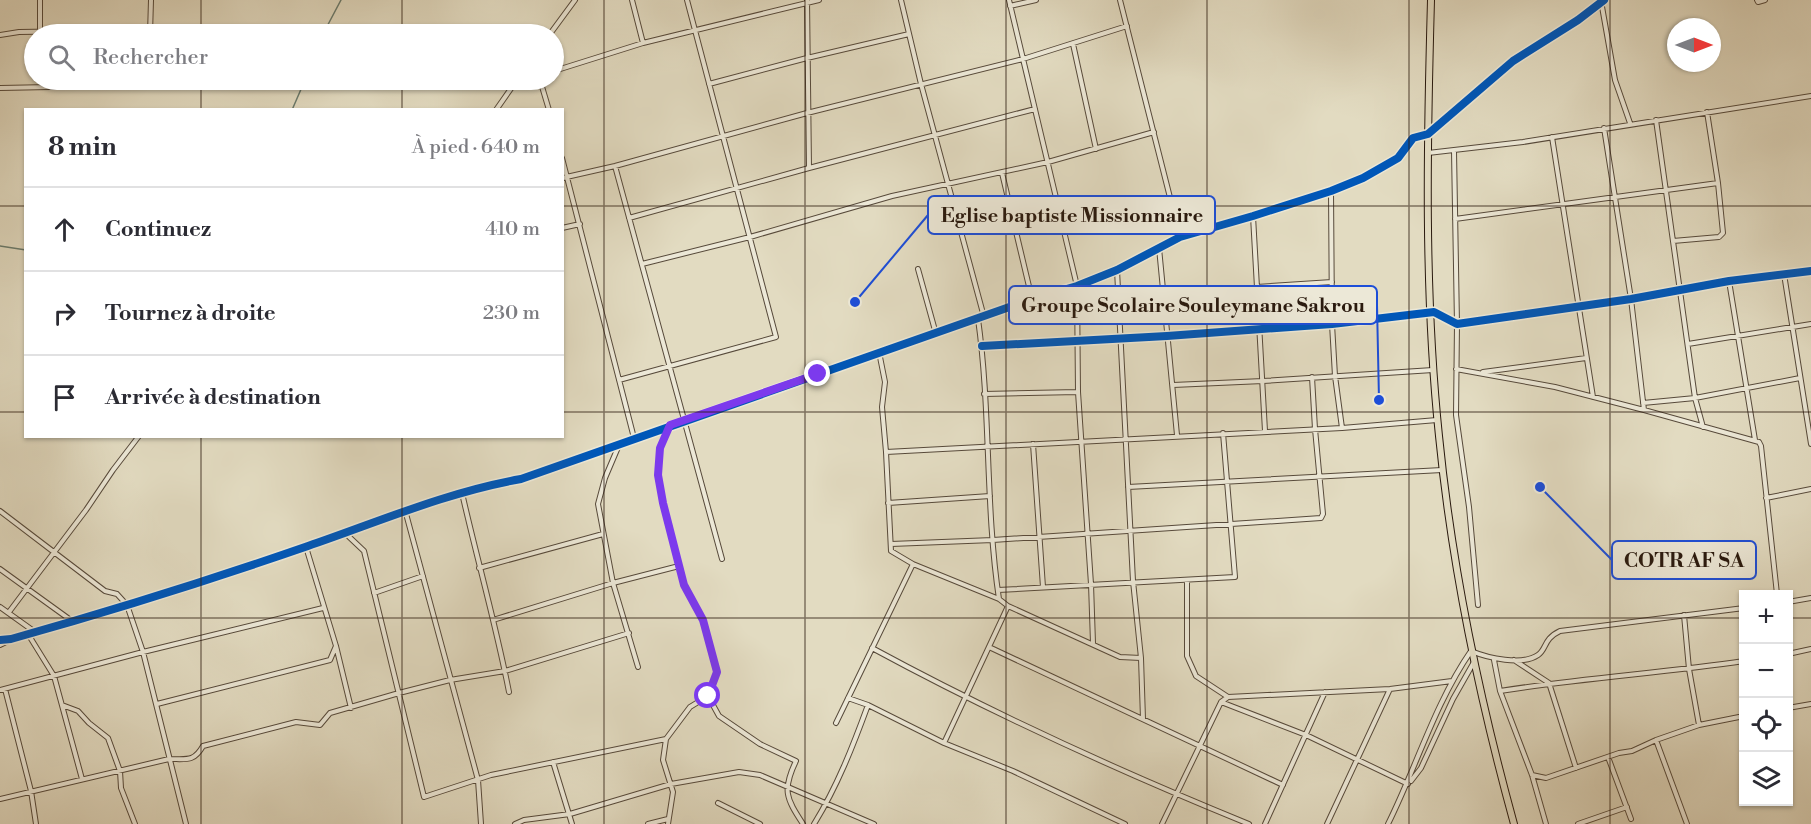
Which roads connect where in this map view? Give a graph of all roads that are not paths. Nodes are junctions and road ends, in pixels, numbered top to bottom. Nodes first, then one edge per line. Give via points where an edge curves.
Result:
1 (40, 0) edge
2 (151, 0) edge
3 (575, 0) edge
4 (632, 0) edge
5 (687, 0) edge
6 (819, 0) edge
7 (901, 0) edge
8 (1009, 0) edge
9 (1036, 0) edge
10 (1120, 0) edge
11 (1431, 0) edge
12 (1757, 0) edge
13 (1765, 0) edge
14 (1602, 1) edge
15 (807, 2) edge
16 (1010, 6) junction
17 (40, 24) edge
18 (150, 24) edge
19 (557, 24) edge
20 (1127, 26) junction
21 (695, 31) junction
22 (24, 33) edge
23 (0, 34) edge
24 (909, 34) junction
25 (643, 42) junction
26 (1073, 44) junction
27 (807, 58) junction
28 (1023, 59) junction
29 (564, 68) edge
30 (710, 84) junction
31 (921, 84) junction
32 (24, 87) edge
33 (0, 88) edge
34 (510, 90) edge
35 (543, 90) edge
36 (1811, 96) edge
37 (497, 108) edge
38 (548, 108) edge
39 (1035, 109) junction
40 (1707, 112) junction
41 (807, 113) junction
42 (1656, 120) junction
43 (1630, 123) junction
44 (1604, 128) junction
45 (1154, 132) junction
46 (1428, 134) junction
47 (936, 135) junction
48 (723, 136) junction
49 (1552, 137) junction
50 (1096, 149) junction
51 (1454, 151) junction
52 (1428, 153) junction
53 (1048, 162) junction
54 (615, 166) junction
55 (808, 168) junction
56 (1002, 173) junction
57 (565, 177) edge
58 (1718, 183) junction
59 (950, 184) junction
60 (736, 188) junction
61 (1666, 189) junction
62 (1331, 191) junction
63 (1615, 196) junction
64 (1562, 204) junction
65 (1253, 216) junction
66 (629, 218) junction
67 (1455, 219) junction
68 (580, 224) junction
69 (564, 228) edge
70 (750, 237) junction
71 (1180, 237) junction
72 (1673, 241) junction
73 (1160, 248) junction
74 (642, 264) junction
75 (918, 269) dead end
76 (1117, 270) junction
77 (1811, 271) edge
78 (1785, 274) junction
79 (1729, 281) junction
80 (1332, 282) junction
81 (1077, 286) junction
82 (1257, 287) junction
83 (1679, 290) junction
84 (1164, 292) junction
85 (1118, 296) junction
86 (1630, 298) junction
87 (1032, 299) junction
88 (1578, 306) junction
89 (1430, 312) junction
90 (984, 317) junction
91 (978, 319) junction
92 (1332, 324) junction
93 (1457, 324) junction
94 (1811, 324) edge
95 (1792, 326) junction
96 (1259, 329) junction
97 (936, 334) junction
98 (1738, 335) junction
99 (1167, 336) junction
100 (1121, 338) junction
101 (1076, 339) junction
102 (1689, 344) junction
103 (982, 346) junction
104 (879, 352) junction
105 (1586, 357) junction
106 (670, 366) junction
107 (1456, 369) junction
108 (1434, 370) junction
109 (1478, 373) junction
110 (1335, 376) junction
111 (1312, 378) junction
112 (1800, 378) junction
113 (619, 380) junction
114 (1263, 381) junction
115 (1173, 384) junction
116 (1746, 388) junction
117 (1078, 392) junction
118 (984, 394) junction
119 (1593, 397) junction
120 (1695, 398) junction
121 (1643, 403) junction
122 (1644, 410) junction
123 (684, 420) junction
124 (1437, 420) junction
125 (670, 425) junction
126 (1703, 427) junction
127 (1342, 428) junction
128 (1315, 429) junction
129 (1265, 431) junction
130 (1223, 433) junction
131 (1177, 435) junction
132 (137, 438) edge
133 (634, 438) junction
134 (1126, 438) junction
135 (1755, 441) junction
136 (1081, 442) junction
137 (1033, 444) junction
138 (1811, 444) edge
139 (619, 445) junction
140 (987, 446) junction
141 (886, 452) junction
142 (1442, 470) junction
143 (1319, 477) junction
144 (1228, 482) junction
145 (1128, 487) junction
146 (1811, 489) edge
147 (462, 493) junction
148 (990, 496) junction
149 (1766, 498) junction
150 (888, 503) junction
151 (405, 510) junction
152 (0, 511) edge
153 (1232, 525) junction
154 (1130, 531) junction
155 (345, 533) junction
156 (1087, 533) junction
157 (603, 534) junction
158 (1039, 537) junction
159 (993, 540) junction
160 (891, 544) junction
161 (306, 547) junction
162 (55, 553) junction
163 (722, 559) dead end
164 (913, 564) junction
165 (678, 566) junction
166 (479, 568) junction
167 (0, 569) edge
168 (423, 576) junction
169 (1187, 580) junction
170 (1133, 581) junction
171 (613, 583) junction
172 (1091, 584) junction
173 (1043, 587) junction
174 (27, 589) junction
175 (998, 590) junction
176 (1777, 590) edge
177 (374, 593) junction
178 (1811, 598) edge
179 (999, 599) junction
180 (1793, 601) edge
181 (127, 605) junction
182 (1478, 605) dead end
183 (1008, 606) junction
184 (0, 607) edge
185 (323, 608) junction
186 (1739, 608) edge
187 (9, 612) junction
188 (1684, 615) junction
189 (494, 620) junction
190 (73, 622) junction
191 (35, 632) junction
192 (629, 633) junction
193 (28, 634) junction
194 (11, 639) junction
195 (0, 640) edge
196 (1093, 643) junction
197 (0, 645) edge
198 (336, 646) junction
199 (989, 647) junction
200 (872, 648) junction
201 (1811, 649) edge
202 (1471, 651) junction
203 (143, 652) junction
204 (1793, 653) edge
205 (1141, 658) junction
206 (1494, 660) junction
207 (1514, 660) junction
208 (1474, 662) junction
209 (1739, 662) edge
210 (638, 667) dead end
211 (1689, 669) junction
212 (505, 671) junction
213 (54, 676) junction
214 (450, 680) junction
215 (1453, 681) junction
216 (1549, 683) junction
217 (2, 689) edge
218 (1390, 689) junction
219 (1500, 691) junction
220 (509, 692) dead end
221 (1325, 692) junction
222 (399, 693) junction
223 (708, 696) junction
224 (965, 697) junction
225 (1228, 697) junction
226 (848, 698) junction
227 (1221, 702) junction
228 (156, 704) junction
229 (1811, 704) edge
230 (62, 705) junction
231 (868, 705) junction
232 (1793, 707) edge
233 (351, 708) junction
234 (1739, 718) edge
235 (1143, 719) junction
236 (836, 723) dead end
237 (1699, 725) junction
238 (1306, 735) junction
239 (666, 739) junction
240 (1656, 740) junction
241 (944, 743) junction
242 (1201, 746) junction
243 (1608, 757) junction
244 (169, 759) junction
245 (1357, 759) junction
246 (553, 762) junction
247 (1576, 768) junction
248 (120, 771) junction
249 (1532, 775) junction
250 (82, 779) junction
251 (478, 780) junction
252 (671, 784) junction
253 (1283, 784) junction
254 (1408, 784) junction
255 (786, 787) junction
256 (31, 791) junction
257 (1176, 794) junction
258 (0, 799) edge
259 (718, 803) dead end
260 (825, 804) junction
261 (1627, 807) junction
262 (570, 814) junction
263 (1631, 819) dead end
264 (668, 821) edge
265 (36, 824) edge
266 (135, 824) edge
267 (186, 824) edge
268 (481, 824) edge
269 (515, 824) edge
270 (572, 824) edge
271 (648, 824) edge
272 (760, 824) edge
273 (803, 824) edge
274 (814, 824) edge
275 (874, 824) edge
276 (1125, 824) edge
277 (1162, 824) edge
278 (1249, 824) edge
279 (1265, 824) edge
280 (1326, 824) edge
281 (1388, 824) edge
282 (1514, 824) edge
283 (1546, 824) edge
284 (1578, 824) edge
285 (1687, 824) edge

1 - 17 street
2 - 18 street
3 - 19 street
4 - 25 street
5 - 21 street
6 - 15 street
7 - 24 street
8 - 16 street
9 - 16 street
10 - 20 street
11 - 46 main road
12 - 13 street
14 - 43 street via 1615,80
14 - 46 street via 1513,61
15 - 21 street
15 - 27 street
16 - 28 street
20 - 26 street
20 - 45 street
21 - 25 street
21 - 30 street
22 - 23 street
24 - 27 street
24 - 31 street
25 - 29 street
26 - 28 street
26 - 50 street
27 - 30 street
27 - 41 street
28 - 31 street
28 - 39 street
30 - 48 street
31 - 41 street
31 - 47 street
32 - 33 street
34 - 37 street
35 - 38 street
36 - 40 street
39 - 47 street
39 - 53 street
40 - 42 street
40 - 58 street
41 - 48 street
41 - 55 street
42 - 43 street
42 - 61 street
43 - 44 street
44 - 49 street
44 - 63 street
45 - 50 street
45 - 71 street
46 - 52 main road
46 - 62 street via 1413,138 1398,158
47 - 55 street
47 - 59 street
48 - 54 street
48 - 60 street
49 - 51 street
49 - 64 street
50 - 53 street
51 - 52 street
51 - 67 street
52 - 89 main road
53 - 56 street
53 - 81 street
54 - 57 street
54 - 66 street
55 - 60 street
56 - 59 street
56 - 87 street
57 - 68 street
58 - 61 street
58 - 72 street via 1721,236
59 - 70 street via 892,196
59 - 90 street
60 - 66 street
60 - 70 street
61 - 63 street
61 - 72 street
62 - 65 street
62 - 80 street
63 - 64 street
63 - 86 street
64 - 67 street
64 - 88 street
65 - 71 street
65 - 82 street
66 - 74 street
67 - 93 street
68 - 69 street
68 - 113 street
70 - 74 street
70 - 106 street via 776,337
71 - 73 street
72 - 83 street
73 - 76 street
73 - 84 street
74 - 106 street
75 - 97 street
76 - 81 street
76 - 85 street
77 - 78 street
78 - 79 street
78 - 95 street
79 - 83 street
79 - 98 street
80 - 82 street
80 - 92 street
81 - 87 street
81 - 101 street
82 - 84 street
82 - 96 street
83 - 86 street
83 - 102 street
84 - 85 street
84 - 99 street
85 - 100 street
86 - 88 street
86 - 121 street
87 - 90 street
88 - 93 street
88 - 105 street
89 - 92 street
89 - 93 street
89 - 108 main road
90 - 91 street
91 - 97 street
91 - 103 street
92 - 96 street
92 - 110 street
93 - 107 street
94 - 95 street
95 - 98 street
95 - 112 street
96 - 99 street
96 - 114 street
97 - 104 street
98 - 102 street
98 - 116 street
99 - 100 street
99 - 115 street
100 - 101 street
100 - 134 street
101 - 103 street
101 - 117 street
102 - 120 street
103 - 118 street
104 - 123 street
104 - 141 street via 885,382 882,407
105 - 109 street
105 - 119 street
106 - 113 street
106 - 123 street
107 - 109 street
107 - 182 street via 1456,415
108 - 110 street
108 - 124 main road
109 - 119 street
110 - 111 street
110 - 127 street
111 - 114 street
111 - 128 street
112 - 116 street
112 - 138 street
113 - 133 street
114 - 115 street
114 - 129 street
115 - 131 street
116 - 120 street
116 - 135 street
117 - 118 street
117 - 136 street
118 - 140 street
119 - 122 street
120 - 121 street
120 - 126 street
121 - 122 street
122 - 126 street
123 - 125 street
123 - 163 street
124 - 127 street
124 - 142 main road
125 - 133 street
125 - 165 street via 660,448 658,475
126 - 135 street
127 - 128 street
128 - 129 street
128 - 143 street
129 - 130 street
130 - 131 street
130 - 144 street
131 - 134 street
132 - 162 street
133 - 139 street
134 - 136 street
134 - 145 street
135 - 149 street via 1761,446
136 - 137 street
136 - 156 street
137 - 140 street
137 - 158 street
139 - 147 street via 521,479
139 - 157 street via 598,504
140 - 141 street
140 - 148 street
141 - 150 street
142 - 143 street
142 - 202 main road
143 - 144 street
143 - 153 street via 1321,518
144 - 145 street
144 - 153 street
145 - 154 street
146 - 149 street
147 - 151 street
147 - 166 street
148 - 150 street
148 - 159 street
149 - 176 street
150 - 160 street
151 - 155 street
151 - 168 street
152 - 162 street
153 - 154 street
153 - 169 street via 1235,577
154 - 156 street
154 - 170 street
155 - 161 street
155 - 177 street via 364,551
156 - 158 street
156 - 172 street
157 - 166 street
157 - 171 street
158 - 159 street
158 - 173 street
159 - 160 street
159 - 175 street
160 - 164 street via 891,551
161 - 181 street
161 - 185 street
162 - 174 street
162 - 181 street via 105,591 117,594
164 - 179 street
164 - 200 street
165 - 171 street
165 - 223 street via 703,620 717,672
166 - 189 street
167 - 174 street
168 - 177 street
168 - 214 street
169 - 170 street
169 - 225 street via 1187,656 1196,676
170 - 172 street
170 - 205 street
171 - 189 street
171 - 192 street
172 - 173 street
172 - 196 street
173 - 175 street
174 - 187 street
174 - 190 street
175 - 179 street
177 - 222 street
178 - 180 street
179 - 183 street
181 - 190 street
181 - 203 street
183 - 196 street
183 - 199 street
184 - 187 street
185 - 198 street
185 - 203 street
186 - 188 street
187 - 191 street
188 - 207 street via 1560,631 1548,639 1537,656
188 - 211 street
189 - 212 street
190 - 191 street
191 - 193 street
192 - 210 street
192 - 212 street
193 - 194 street
193 - 213 street
194 - 195 street
194 - 197 street
196 - 205 street via 1120,657
198 - 228 street via 330,660
198 - 233 street
199 - 224 street
199 - 235 street
200 - 224 street
200 - 226 street
201 - 204 street
202 - 206 street
202 - 208 main road
202 - 215 street
203 - 213 street
203 - 228 street
205 - 235 street
206 - 207 street
206 - 219 street
207 - 216 street
208 - 254 street via 1421,768
208 - 282 main road
209 - 211 street
211 - 216 street
211 - 237 street
212 - 214 street
212 - 220 street
213 - 217 street
213 - 230 street
214 - 222 street
214 - 251 street
215 - 218 street
215 - 254 street
216 - 219 street
216 - 247 street
217 - 256 street
218 - 221 street
218 - 245 street
219 - 249 street
221 - 225 street
221 - 238 street
222 - 233 street
222 - 251 street via 424,797
223 - 239 street via 690,707
223 - 255 street via 719,716 760,744 796,761
224 - 241 street
224 - 257 street
225 - 227 street
226 - 231 street
226 - 236 street
227 - 238 street
227 - 242 street
228 - 244 street
229 - 232 street
230 - 248 street via 78,711 108,738
230 - 250 street
231 - 241 street
231 - 260 street
233 - 244 street via 330,713 320,725 296,722 203,746 190,759
234 - 237 street
235 - 242 street
237 - 240 street
238 - 245 street
238 - 253 street
239 - 246 street
239 - 252 street via 663,760
240 - 243 street
240 - 285 street
241 - 276 street
242 - 253 street
242 - 257 street
243 - 247 street
243 - 261 street
244 - 248 street
244 - 267 street
245 - 254 street
245 - 280 street
246 - 251 street
246 - 262 street
247 - 249 street via 1546,778
248 - 250 street
248 - 266 street via 121,788
249 - 283 street
250 - 256 street
251 - 268 street
252 - 255 street via 739,772 760,775
252 - 262 street
252 - 264 street
253 - 279 street
254 - 281 street
255 - 260 street
255 - 273 street
256 - 258 street
256 - 265 street
257 - 277 street
257 - 278 street
259 - 272 street
260 - 274 street
260 - 275 street
261 - 263 street
261 - 284 street
262 - 269 street
262 - 270 street
264 - 271 street

